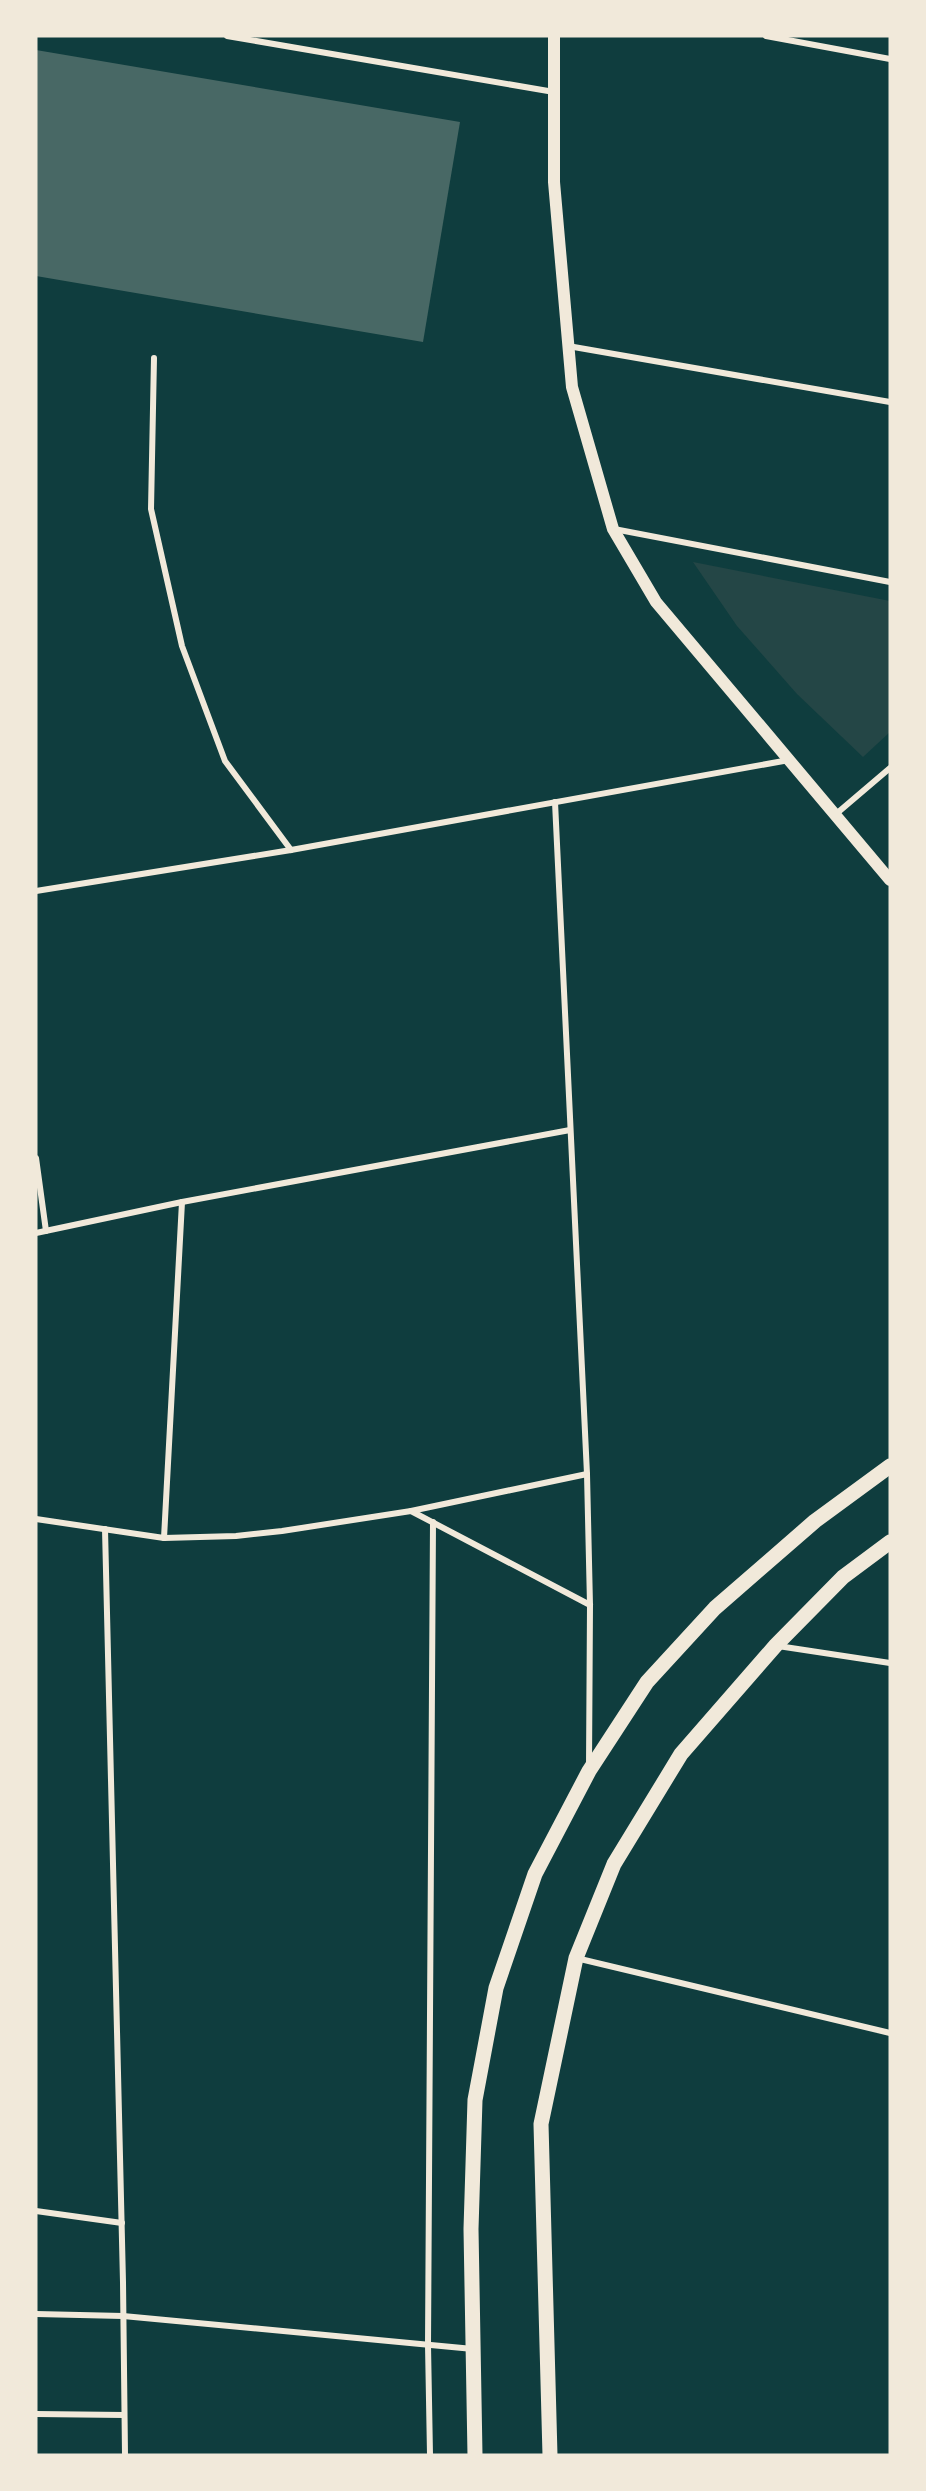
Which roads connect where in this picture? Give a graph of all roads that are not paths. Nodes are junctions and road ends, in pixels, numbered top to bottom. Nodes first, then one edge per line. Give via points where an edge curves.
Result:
1 (226, 36) edge
2 (554, 36) edge
3 (766, 36) edge
4 (890, 59) edge
5 (554, 93) junction
6 (568, 346) junction
7 (154, 358) dead end
8 (890, 402) edge
9 (613, 529) junction
10 (890, 582) edge
11 (790, 759) junction
12 (890, 768) edge
13 (555, 802) junction
14 (836, 814) junction
15 (291, 850) junction
16 (890, 880) edge
17 (36, 891) edge
18 (570, 1130) junction
19 (36, 1158) edge
20 (182, 1202) junction
21 (46, 1231) junction
22 (36, 1233) edge
23 (890, 1466) edge
24 (587, 1474) junction
25 (411, 1511) junction
26 (36, 1520) edge
27 (433, 1522) junction
28 (105, 1529) junction
29 (164, 1538) junction
30 (890, 1542) edge
31 (590, 1605) junction
32 (776, 1645) junction
33 (890, 1663) edge
34 (589, 1771) junction
35 (576, 1958) junction
36 (890, 2033) edge
37 (36, 2211) edge
38 (122, 2223) junction
39 (36, 2314) edge
40 (123, 2316) junction
41 (428, 2345) junction
42 (473, 2349) junction
43 (36, 2414) edge
44 (124, 2415) junction
45 (125, 2455) edge
46 (430, 2455) edge
47 (475, 2455) edge
48 (550, 2455) edge

1 - 5 street
2 - 5 main road
3 - 4 street
5 - 6 main road via 554,182
6 - 8 street
6 - 9 main road via 572,387
7 - 15 street via 151,509 182,646 225,761
9 - 10 street
9 - 11 main road via 656,602
11 - 13 street
11 - 14 main road
12 - 14 street
13 - 15 street
13 - 18 street
14 - 16 main road
15 - 17 street
18 - 20 street
18 - 24 street
19 - 21 street
20 - 21 street
20 - 29 street
21 - 22 street
23 - 34 main road via 815,1521 715,1608 647,1682
24 - 25 street
24 - 31 street
25 - 27 street
25 - 29 street via 247,1535
26 - 28 street
27 - 31 street
27 - 41 street
28 - 29 street
28 - 38 street
30 - 32 main road via 843,1577
31 - 34 street
32 - 33 street
32 - 35 main road via 681,1754 614,1864
34 - 42 main road via 535,1874 496,1988 475,2100
35 - 36 street
35 - 48 main road via 541,2124
37 - 38 street
38 - 40 street
39 - 40 street
40 - 41 street
40 - 44 street
41 - 42 street
41 - 46 street
42 - 47 main road
43 - 44 street
44 - 45 street

